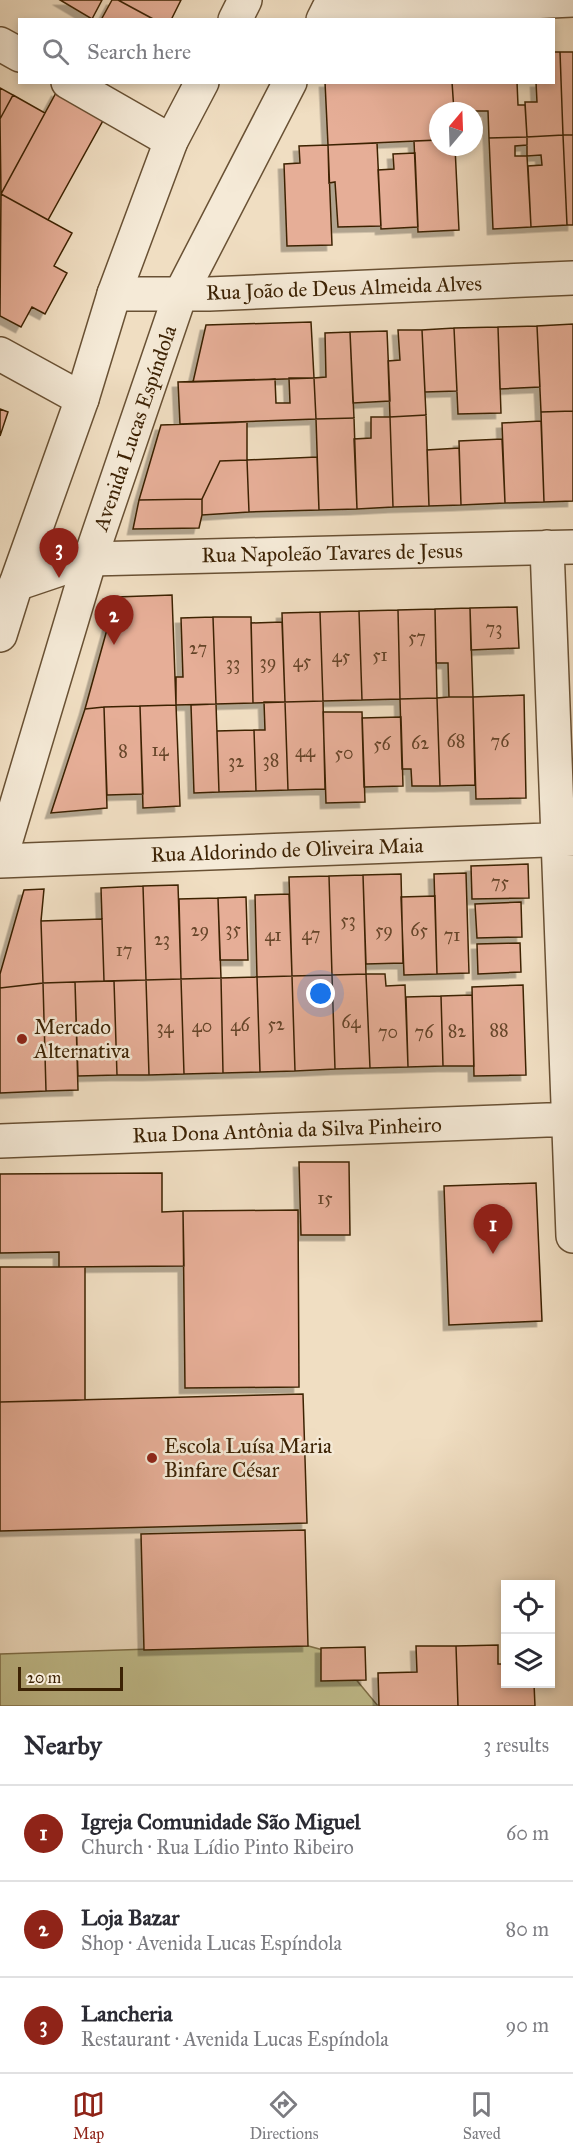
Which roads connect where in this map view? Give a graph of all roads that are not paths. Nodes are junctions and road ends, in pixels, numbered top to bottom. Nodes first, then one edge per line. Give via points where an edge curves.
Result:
1 (245, 0) edge
2 (573, 0) edge
3 (328, 10) edge
4 (236, 18) edge
5 (0, 44) edge
6 (18, 54) edge
7 (71, 84) edge
8 (201, 84) edge
9 (289, 84) edge
10 (171, 141) junction
11 (573, 278) edge
12 (114, 294) junction
13 (180, 295) junction
14 (0, 354) edge
15 (82, 399) junction
16 (560, 547) edge
17 (90, 559) junction
18 (16, 584) junction
19 (0, 635) edge
20 (566, 839) edge
21 (0, 860) edge
22 (571, 1119) edge
23 (0, 1141) edge
24 (573, 1236) edge

1 - 4 street
2 - 3 street
5 - 6 street
7 - 10 street
8 - 10 street
9 - 13 street, Avenida Lucas Espíndola
10 - 12 street
11 - 13 street, Rua João de Deus Almeida Alves
12 - 13 street, Rua João de Deus Almeida Alves
12 - 15 street
13 - 17 street, Avenida Lucas Espíndola
14 - 15 street
15 - 18 street
16 - 17 street, Rua Napoleão Tavares de Jesus
16 - 20 street
17 - 18 street, Rua Napoleão Tavares de Jesus
17 - 21 street, Avenida Lucas Espíndola
18 - 19 street
20 - 21 street, Rua Aldorindo de Oliveira Maia
20 - 22 street
22 - 23 street, Rua Dona Antônia da Silva Pinheiro
22 - 24 street

